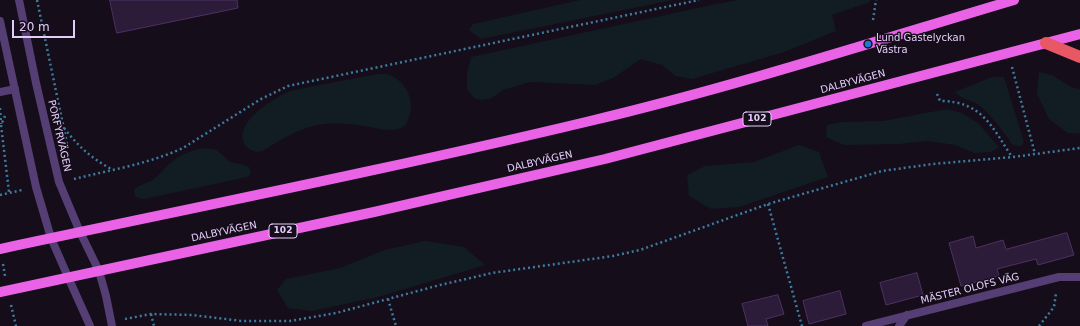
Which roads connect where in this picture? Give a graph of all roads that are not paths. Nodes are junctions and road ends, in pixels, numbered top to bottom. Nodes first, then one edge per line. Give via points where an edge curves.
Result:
1 (19, 0) edge
2 (1014, 0) edge
3 (0, 21) edge
4 (1080, 34) edge
5 (1046, 43) junction
6 (1080, 57) edge
7 (15, 89) junction
8 (0, 92) edge
9 (80, 232) junction
10 (51, 238) junction
11 (0, 249) edge
12 (99, 271) junction
13 (68, 277) junction
14 (1080, 277) edge
15 (0, 292) edge
16 (907, 315) junction
17 (111, 324) edge
18 (90, 326) edge
19 (866, 326) edge
20 (899, 326) edge

1 - 9 street, PORFYRVÄGEN via 59,182
2 - 9 main road via 752,78 593,120 457,152
3 - 7 street
4 - 5 main road, DALBYVÄGEN / 102
5 - 6 highway
5 - 12 main road, DALBYVÄGEN / 102 via 604,159 460,193
7 - 8 street
7 - 10 street via 36,187
9 - 10 main road
9 - 12 street, PORFYRVÄGEN
10 - 11 main road
10 - 13 street
12 - 13 main road, DALBYVÄGEN / 102
12 - 17 street, PORFYRVÄGEN
13 - 15 main road, DALBYVÄGEN / 102
13 - 18 street
14 - 16 street, MÄSTER OLOFS VÄG via 1059,277
16 - 19 street, MÄSTER OLOFS VÄG
16 - 20 street

